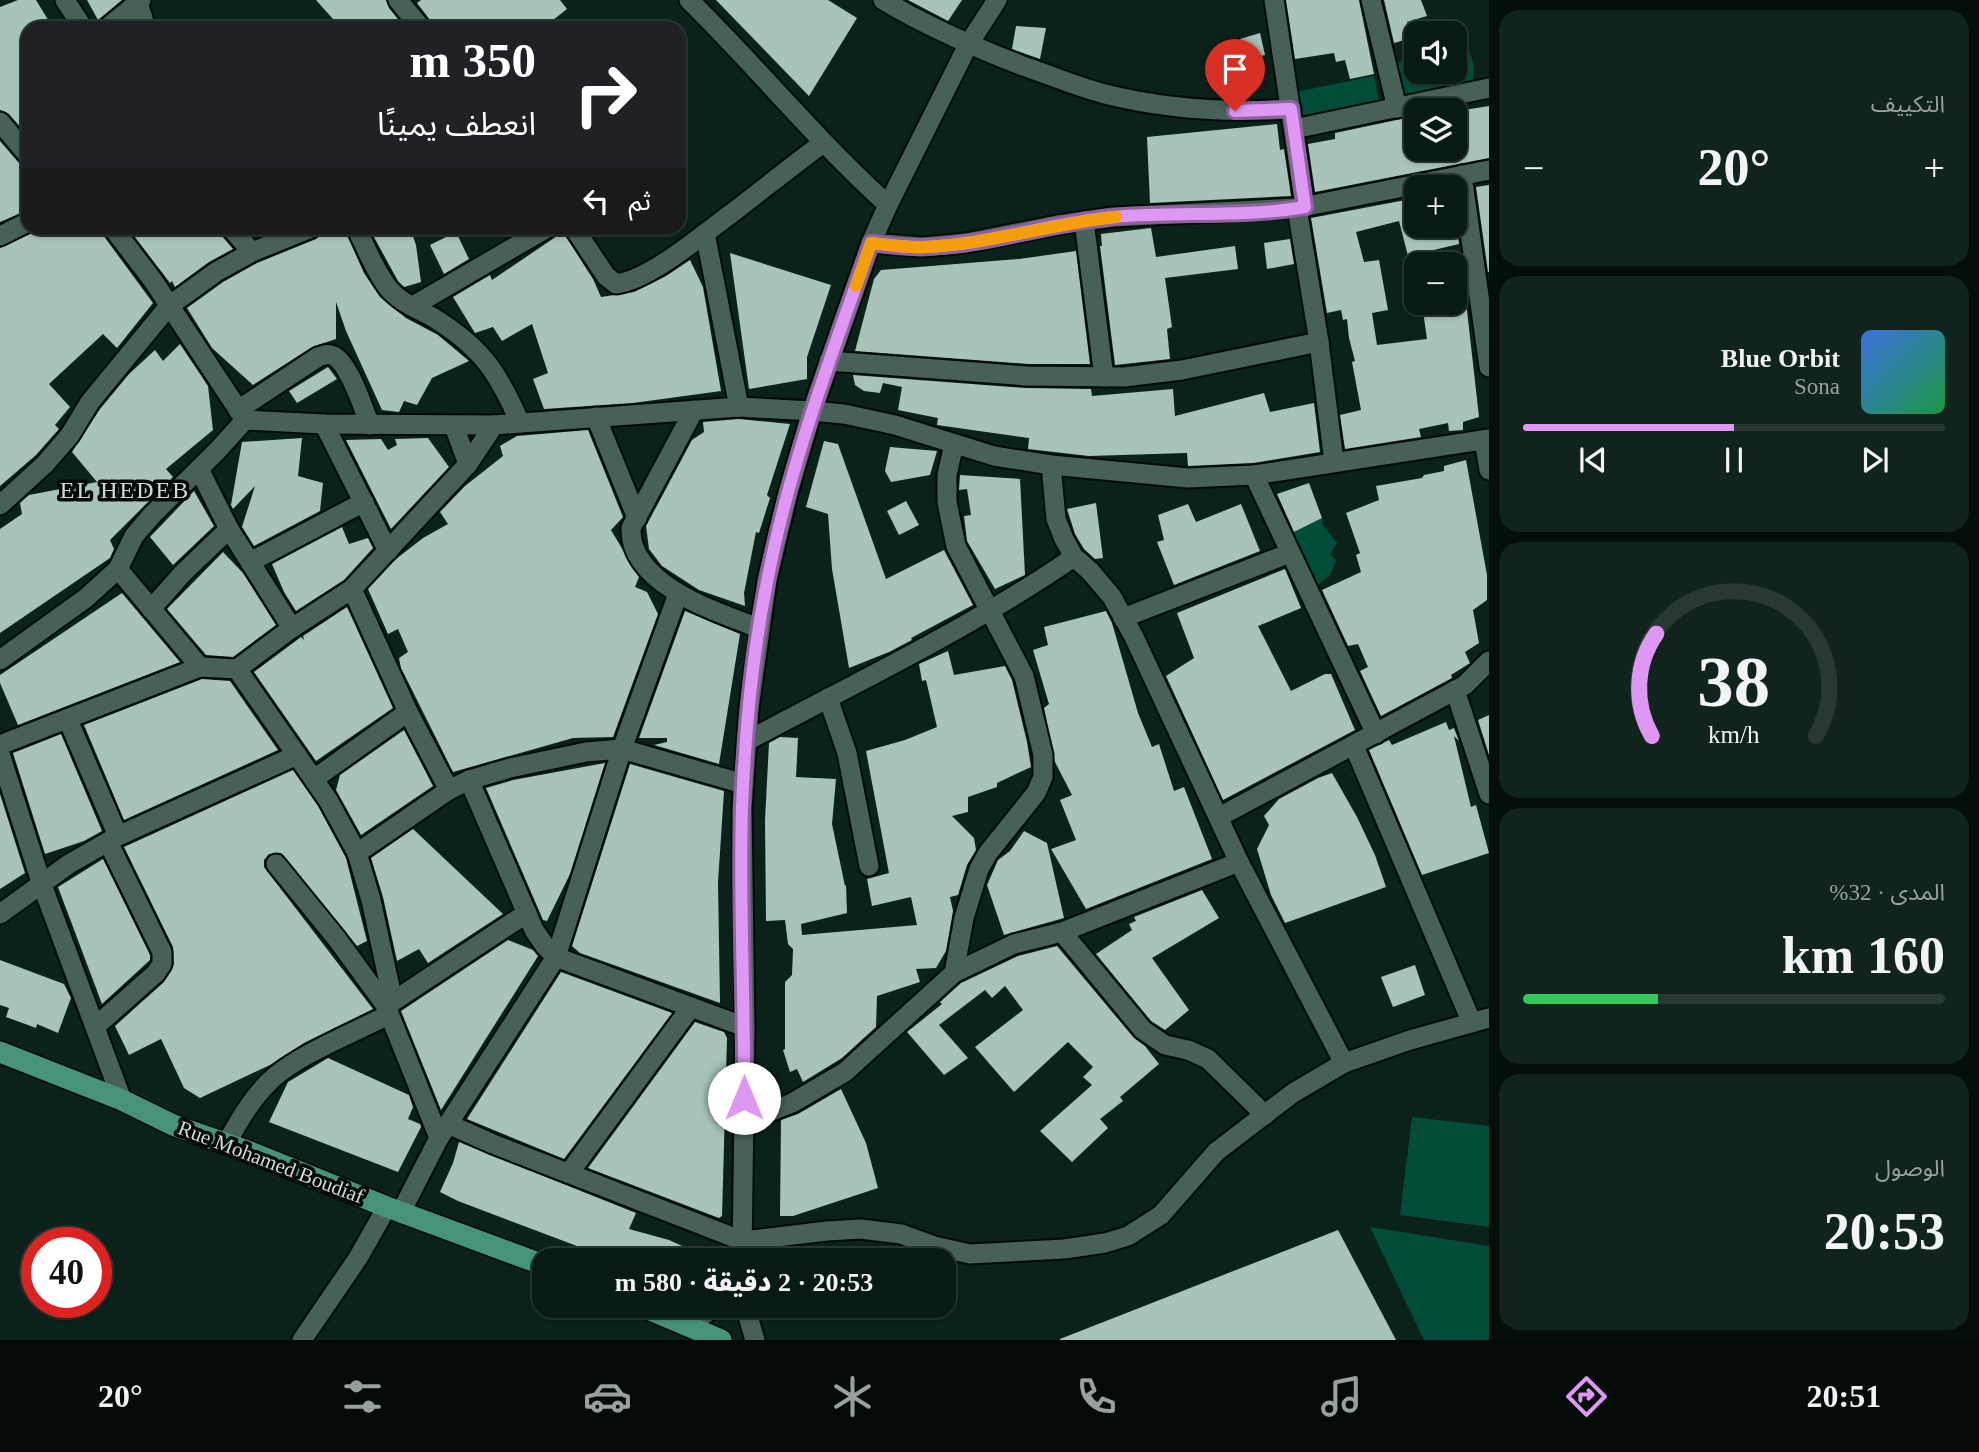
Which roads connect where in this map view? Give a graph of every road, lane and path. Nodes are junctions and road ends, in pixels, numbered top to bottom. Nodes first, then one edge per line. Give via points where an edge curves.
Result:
1 (65, 0) edge
2 (398, 0) edge
3 (883, 0) edge
4 (997, 0) edge
5 (1273, 0) edge
6 (1371, 0) edge
7 (139, 1) edge
8 (692, 1) edge
9 (78, 21) edge
10 (115, 21) edge
11 (144, 21) edge
12 (415, 21) edge
13 (968, 45) junction
14 (1489, 88) edge
15 (1397, 108) junction
16 (1291, 109) junction
17 (0, 122) edge
18 (1294, 129) junction
19 (823, 143) junction
20 (21, 147) edge
21 (1489, 170) edge
22 (1462, 175) edge
23 (1404, 187) edge
24 (888, 205) junction
25 (1301, 208) junction
26 (1467, 211) edge
27 (1084, 221) junction
28 (21, 226) edge
29 (705, 233) junction
30 (118, 235) edge
31 (237, 235) edge
32 (294, 235) edge
33 (360, 235) edge
34 (535, 235) edge
35 (579, 235) edge
36 (0, 236) edge
37 (871, 243) junction
38 (251, 252) junction
39 (169, 306) junction
40 (413, 306) junction
41 (1319, 342) junction
42 (829, 361) junction
43 (1489, 368) edge
44 (1104, 377) junction
45 (739, 407) junction
46 (694, 410) junction
47 (813, 411) junction
48 (241, 415) junction
49 (596, 417) junction
50 (324, 424) junction
51 (520, 424) junction
52 (370, 425) junction
53 (494, 425) junction
54 (454, 426) junction
55 (1486, 440) edge
56 (954, 444) junction
57 (1334, 462) junction
58 (468, 464) junction
59 (1051, 464) junction
60 (199, 469) junction
61 (1489, 470) edge
62 (1254, 475) junction
63 (363, 502) junction
64 (0, 505) edge
65 (637, 518) junction
66 (229, 529) junction
67 (388, 551) junction
68 (1290, 554) junction
69 (1074, 557) junction
70 (250, 562) junction
71 (118, 569) junction
72 (352, 589) junction
73 (678, 594) junction
74 (151, 609) junction
75 (989, 611) junction
76 (1124, 618) junction
77 (292, 628) junction
78 (759, 628) junction
79 (0, 660) edge
80 (1489, 661) edge
81 (200, 667) junction
82 (237, 669) junction
83 (1455, 690) junction
84 (828, 698) junction
85 (408, 712) junction
86 (68, 720) junction
87 (1376, 734) junction
88 (747, 741) junction
89 (0, 745) edge
90 (1354, 746) junction
91 (622, 749) junction
92 (0, 754) edge
93 (297, 755) junction
94 (314, 779) junction
95 (469, 780) junction
96 (744, 784) junction
97 (449, 790) junction
98 (1489, 793) edge
99 (1219, 817) junction
100 (113, 839) junction
101 (357, 853) junction
102 (1239, 862) junction
103 (276, 864) dead end
104 (869, 866) dead end
105 (41, 882) junction
106 (527, 913) junction
107 (0, 914) edge
108 (1062, 932) junction
109 (556, 957) junction
110 (954, 973) junction
111 (691, 1007) junction
112 (389, 1008) junction
113 (1481, 1021) edge
114 (96, 1026) junction
115 (745, 1027) junction
116 (0, 1052) edge
117 (1344, 1063) junction
118 (122, 1100) junction
119 (1265, 1115) junction
120 (744, 1122) junction
121 (444, 1131) junction
122 (226, 1143) junction
123 (569, 1173) junction
124 (394, 1210) junction
125 (738, 1248) edge
126 (743, 1248) edge
127 (752, 1248) edge
128 (943, 1248) edge
129 (956, 1251) edge
130 (532, 1261) edge
131 (671, 1318) edge
132 (698, 1318) edge
133 (748, 1318) edge
134 (688, 1325) junction
135 (302, 1340) edge
136 (721, 1340) edge
137 (755, 1340) edge

1 - 9 street
2 - 12 street
3 - 13 street
4 - 13 street
5 - 16 street
6 - 15 street
7 - 10 street
7 - 11 street
8 - 19 street
13 - 16 street via 1102,93 1153,104
13 - 24 street
14 - 15 street
15 - 18 street
16 - 18 street
17 - 20 street
18 - 25 street
19 - 24 street
19 - 29 street
21 - 22 street
23 - 25 street
24 - 37 street
25 - 27 street
25 - 41 street
26 - 43 street
27 - 37 street via 945,245
27 - 44 street
28 - 36 street
29 - 35 street via 640,276 616,284
29 - 45 street
30 - 39 street
31 - 38 street
32 - 38 street
33 - 40 street via 388,288
34 - 40 street
37 - 42 street
38 - 39 street
39 - 48 street
39 - 64 street via 90,402 70,435
40 - 51 street via 471,344 490,364
41 - 44 street via 1182,370
41 - 57 street
42 - 44 street
42 - 47 street
45 - 46 street
45 - 47 street
46 - 49 street
46 - 65 street
47 - 56 street via 895,425
47 - 78 street via 788,493
48 - 50 street
48 - 52 street via 327,354 347,370
48 - 60 street
49 - 51 street
49 - 65 street
50 - 52 street
50 - 63 street
51 - 53 street
52 - 54 street
53 - 54 street
53 - 58 street
54 - 58 street
55 - 57 street
55 - 61 street
56 - 59 street via 994,456
56 - 75 street via 947,502 956,545
57 - 62 street
58 - 67 street
59 - 62 street via 1188,478
59 - 69 street via 1056,519
60 - 66 street
60 - 71 street via 134,536
62 - 68 street
63 - 67 street
63 - 70 street
65 - 73 street via 631,528 634,553
66 - 70 street
66 - 74 street
67 - 72 street
68 - 76 street
68 - 87 street
69 - 75 street
69 - 76 street via 1112,597
70 - 77 street
71 - 74 street
71 - 79 street
72 - 77 street
72 - 85 street
73 - 78 street
73 - 91 street
74 - 81 street
75 - 84 street
75 - 110 street via 1024,676 1043,755 1043,777 979,869
76 - 99 street
77 - 82 street
78 - 88 street
80 - 83 street
81 - 82 street
81 - 86 street
82 - 93 street
83 - 87 street
83 - 98 street
84 - 88 street
84 - 104 street via 859,806
85 - 94 street
85 - 97 street
86 - 89 street
86 - 100 street
87 - 90 street
88 - 96 street
90 - 99 street
90 - 113 street
91 - 95 street via 553,758
91 - 96 street
91 - 109 street
92 - 105 street
93 - 94 street
93 - 100 street
94 - 101 street
95 - 97 street
95 - 106 street
96 - 115 street
97 - 101 street
99 - 102 street
100 - 105 street
100 - 114 street via 162,951 162,964
101 - 112 street via 371,900
102 - 108 street
102 - 117 street
103 - 112 street
105 - 107 street
105 - 114 street
106 - 109 street via 544,946
106 - 112 street
108 - 110 street via 1014,944
108 - 119 street via 1143,1031 1165,1045 1208,1059
109 - 111 street
109 - 121 street
110 - 120 street via 845,1072 792,1103
111 - 115 street
111 - 123 street
112 - 121 street
112 - 122 street via 271,1079
113 - 117 street
114 - 118 street
115 - 120 street
116 - 118 main road, Rue Mohamed Boudiaf
117 - 119 street
118 - 122 main road, Rue Mohamed Boudiaf via 173,1125
119 - 129 street via 1216,1152 1161,1215 1128,1236 1016,1253
120 - 126 street
121 - 123 street
121 - 124 street
122 - 124 main road, Rue Mohamed Boudiaf
123 - 125 street
124 - 130 main road, Rue Mohamed Boudiaf
124 - 135 street
127 - 128 street via 827,1231 861,1230 901,1234
131 - 134 main road
132 - 134 street
133 - 137 street
134 - 136 main road

